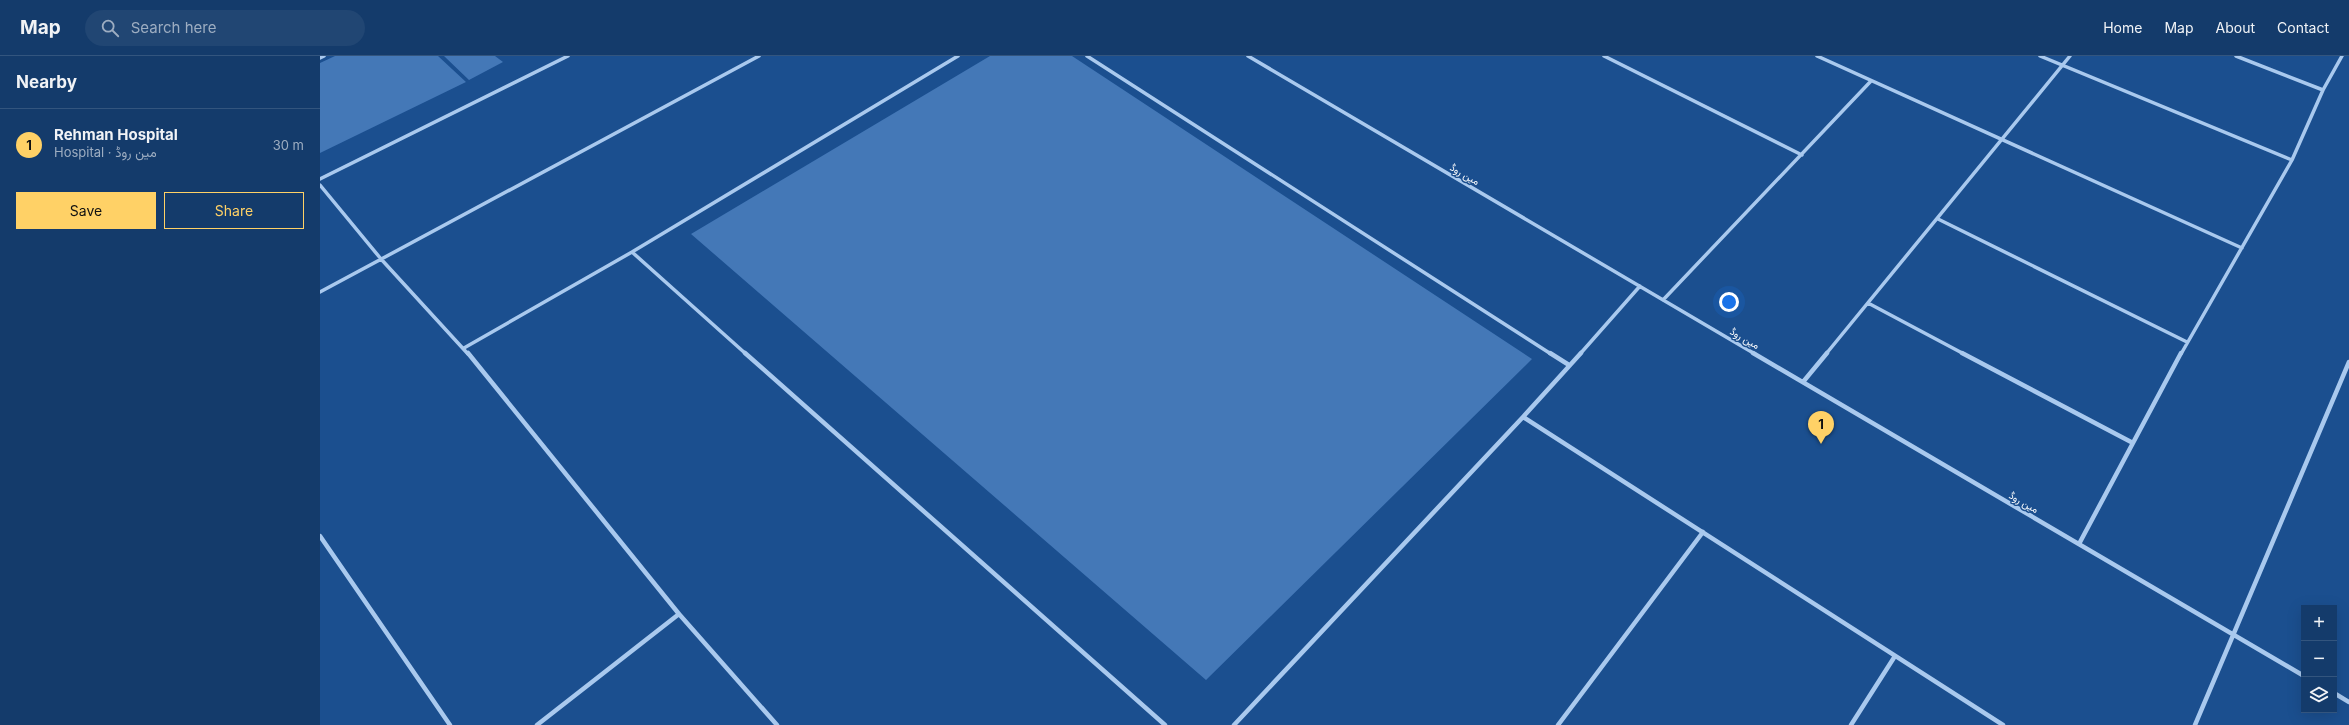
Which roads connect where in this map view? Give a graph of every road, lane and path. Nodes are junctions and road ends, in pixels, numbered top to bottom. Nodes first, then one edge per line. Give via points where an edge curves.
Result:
1 (324, 56) edge
2 (568, 56) edge
3 (759, 56) edge
4 (958, 56) edge
5 (1087, 56) edge
6 (1248, 56) edge
7 (1604, 56) edge
8 (1817, 56) edge
9 (2040, 56) edge
10 (2070, 56) edge
11 (2236, 56) edge
12 (2342, 56) edge
13 (320, 58) edge
14 (2063, 66) junction
15 (1872, 81) junction
16 (2323, 90) junction
17 (2003, 140) junction
18 (1802, 155) junction
19 (2292, 160) junction
20 (320, 179) edge
21 (320, 185) edge
22 (1938, 219) junction
23 (2242, 248) junction
24 (632, 252) junction
25 (381, 259) junction
26 (1640, 286) junction
27 (320, 292) edge
28 (1663, 300) junction
29 (1868, 303) junction
30 (2187, 342) junction
31 (464, 348) junction
32 (2349, 362) edge
33 (1569, 365) junction
34 (1803, 382) junction
35 (1523, 417) junction
36 (2133, 443) junction
37 (1703, 532) junction
38 (320, 536) edge
39 (2079, 544) junction
40 (679, 614) junction
41 (2233, 634) junction
42 (1895, 656) junction
43 (2301, 674) edge
44 (2337, 695) edge
45 (2349, 702) edge
46 (450, 725) edge
47 (536, 725) edge
48 (777, 725) edge
49 (1165, 725) edge
50 (1234, 725) edge
51 (1558, 725) edge
52 (1851, 725) edge
53 (2003, 725) edge
54 (2195, 725) edge

1 - 13 street
2 - 20 street
3 - 25 street
4 - 24 street
5 - 33 street
6 - 26 street, مین روڈ
7 - 18 street
8 - 15 street
9 - 14 street
10 - 14 street
11 - 16 street
12 - 16 street
14 - 17 street
14 - 19 street
15 - 17 street
15 - 18 street
16 - 19 street
17 - 22 street
17 - 23 street
18 - 28 street
19 - 23 street
21 - 25 street
22 - 29 street
22 - 30 street
23 - 30 street
24 - 31 street
24 - 49 street
25 - 27 street
25 - 31 street
26 - 28 street, مین روڈ
26 - 33 street
28 - 34 street, مین روڈ
29 - 34 street
29 - 36 street
30 - 36 street
31 - 40 street
32 - 41 street
33 - 35 street
34 - 39 street, مین روڈ
35 - 37 street
35 - 50 street
36 - 39 street
37 - 42 street
37 - 51 street
38 - 46 street
39 - 41 street, مین روڈ
40 - 47 street
40 - 48 street
41 - 43 street, مین روڈ
41 - 54 street
42 - 52 street
42 - 53 street
44 - 45 street

